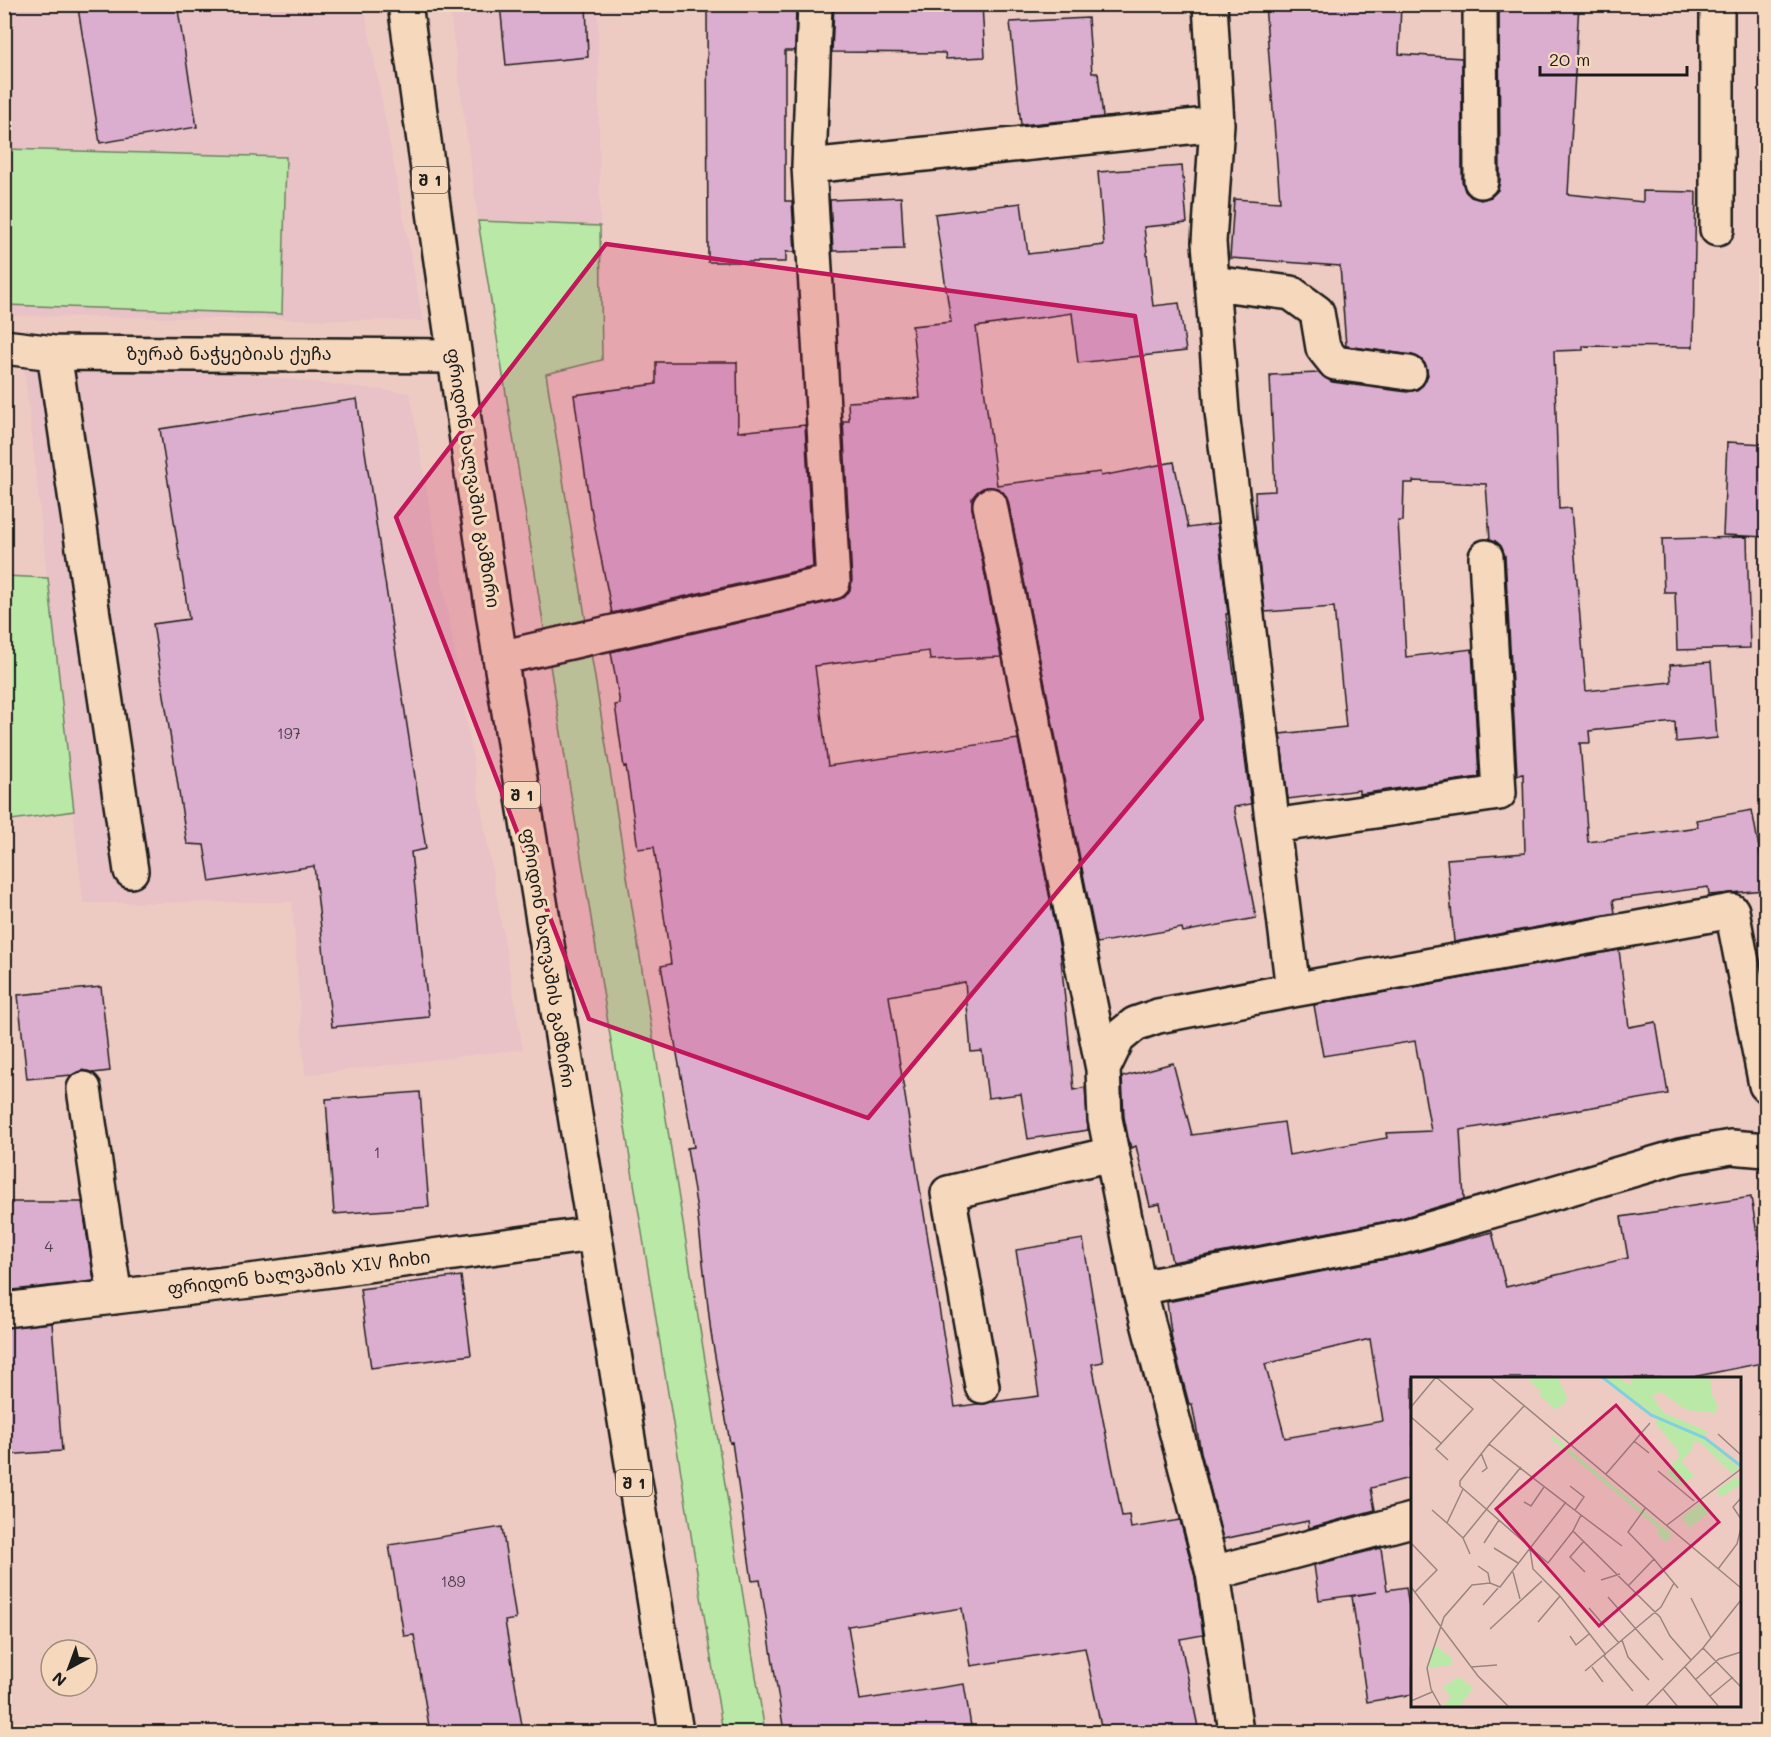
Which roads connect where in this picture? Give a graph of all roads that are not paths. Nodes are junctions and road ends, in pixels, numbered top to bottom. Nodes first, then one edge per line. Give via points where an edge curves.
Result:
1 (405, 4) edge
2 (815, 4) edge
3 (1210, 4) edge
4 (1480, 4) edge
5 (1717, 4) edge
6 (1217, 124) junction
7 (809, 166) junction
8 (1481, 181) dead end
9 (1717, 229) dead end
10 (1212, 284) junction
11 (4, 347) edge
12 (54, 353) junction
13 (454, 356) junction
14 (1409, 373) dead end
15 (990, 505) dead end
16 (1486, 557) dead end
17 (500, 658) junction
18 (1273, 826) junction
19 (131, 871) dead end
20 (1293, 990) junction
21 (1103, 1069) junction
22 (1767, 1085) edge
23 (84, 1089) dead end
24 (1767, 1150) edge
25 (1112, 1154) junction
26 (592, 1234) junction
27 (1139, 1288) junction
28 (115, 1297) junction
29 (4, 1311) edge
30 (982, 1386) dead end
31 (1411, 1521) edge
32 (1213, 1573) junction
33 (676, 1732) edge
34 (1236, 1732) edge

1 - 13 main road, ფრიდონ ხალვაშის გამზირი / შ 1
2 - 7 main road
3 - 6 main road
4 - 8 main road
5 - 9 main road
6 - 7 main road
6 - 10 main road via 1209,242
7 - 17 main road via 834,582
10 - 14 main road via 1291,293 1317,312 1323,348 1335,363
10 - 18 main road via 1222,412
11 - 12 main road, ზურაბ ნაჭყებიას ქუჩა
12 - 13 main road, ზურაბ ნაჭყებიას ქუჩა
12 - 19 main road
13 - 17 main road, ფრიდონ ხალვაშის გამზირი / შ 1
15 - 21 main road
16 - 18 main road via 1499,793
17 - 26 main road, ფრიდონ ხალვაშის გამზირი / შ 1
18 - 20 main road
20 - 21 main road via 1135,1024 1118,1038
20 - 22 main road via 1732,911
21 - 25 main road via 1105,1119
23 - 28 main road
24 - 27 main road via 1731,1147 1680,1156 1402,1237
25 - 27 main road
25 - 30 main road via 948,1193
26 - 28 main road, ფრიდონ ხალვაშის XIV ჩიხი
26 - 33 main road, ფრიდონ ხალვაშის გამზირი / შ 1
27 - 32 main road
28 - 29 main road, ფრიდონ ხალვაშის XIV ჩიხი
31 - 32 main road
32 - 34 main road

